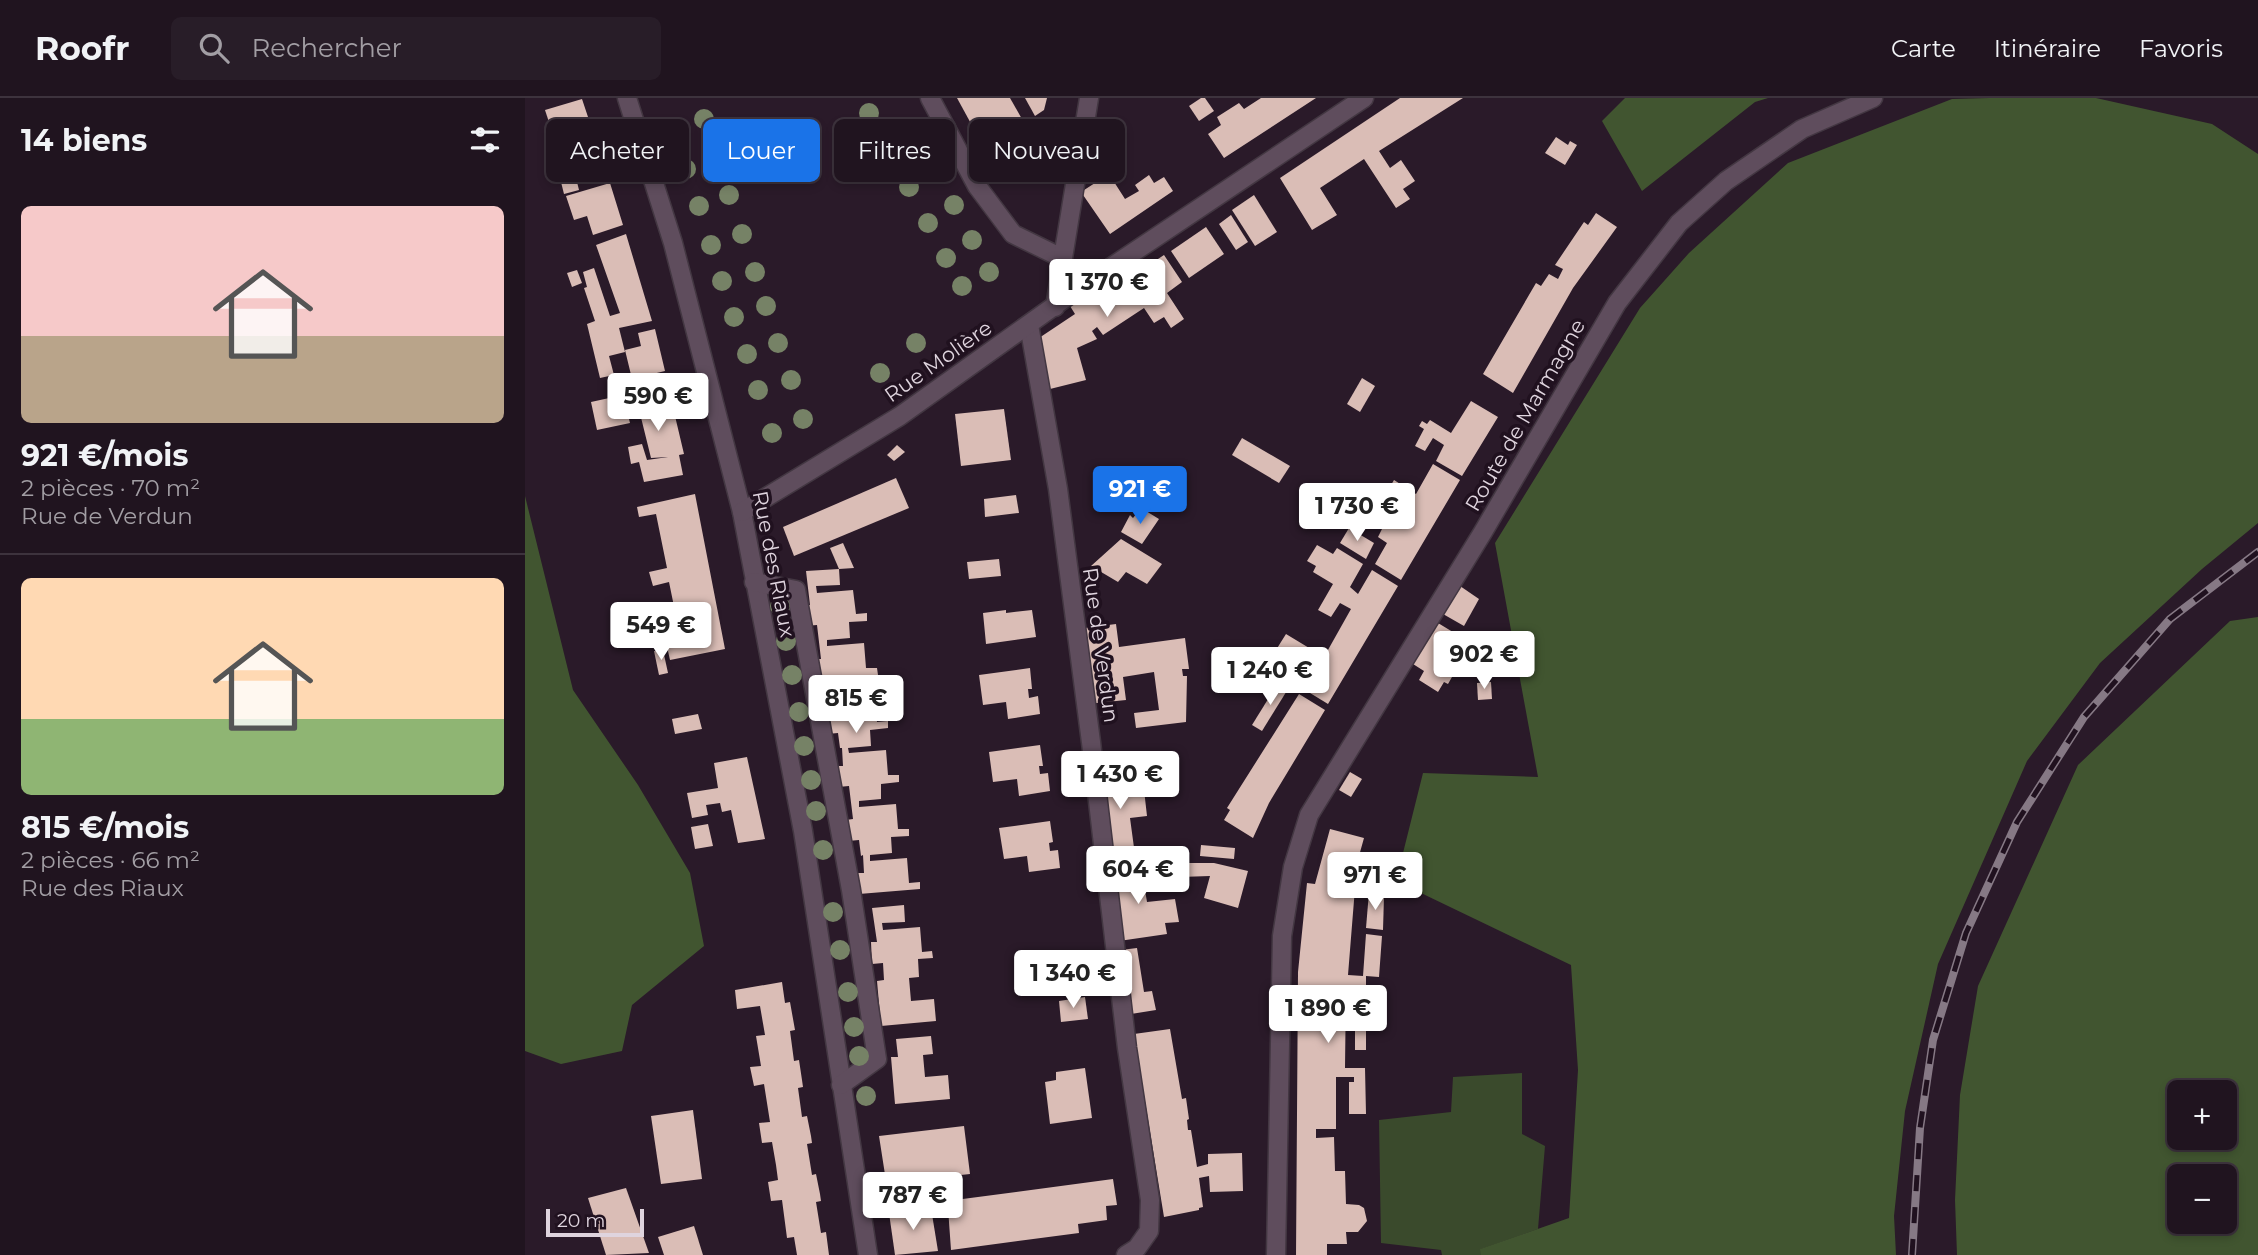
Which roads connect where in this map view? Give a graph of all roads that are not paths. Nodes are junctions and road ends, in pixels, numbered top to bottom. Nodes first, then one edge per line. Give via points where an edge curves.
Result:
1 (627, 98) edge
2 (930, 98) edge
3 (1089, 98) edge
4 (1364, 98) edge
5 (1873, 98) edge
6 (1062, 258) junction
7 (1055, 307) junction
8 (1029, 324) junction
9 (742, 512) junction
10 (754, 582) junction
11 (841, 1085) junction
12 (1134, 1253) edge
13 (868, 1255) edge
14 (1276, 1255) edge

1 - 9 street, Rue des Riaux via 673,243
2 - 6 street via 977,186 1013,234
3 - 6 street
4 - 7 street, Rue Molière
5 - 14 street, Route de Marmagne via 1802,129 1725,181 1679,223 1616,303 1483,532 1309,815 1293,867 1282,936
6 - 7 street
7 - 8 street, Rue Molière
8 - 9 street, Rue Molière via 900,416
8 - 12 street, Rue de Verdun via 1058,489 1150,1200 1149,1231
9 - 10 street, Rue des Riaux
10 - 11 street, Rue des Riaux via 803,831
10 - 11 street via 796,590 851,890 877,1059
11 - 13 street, Rue des Riaux

